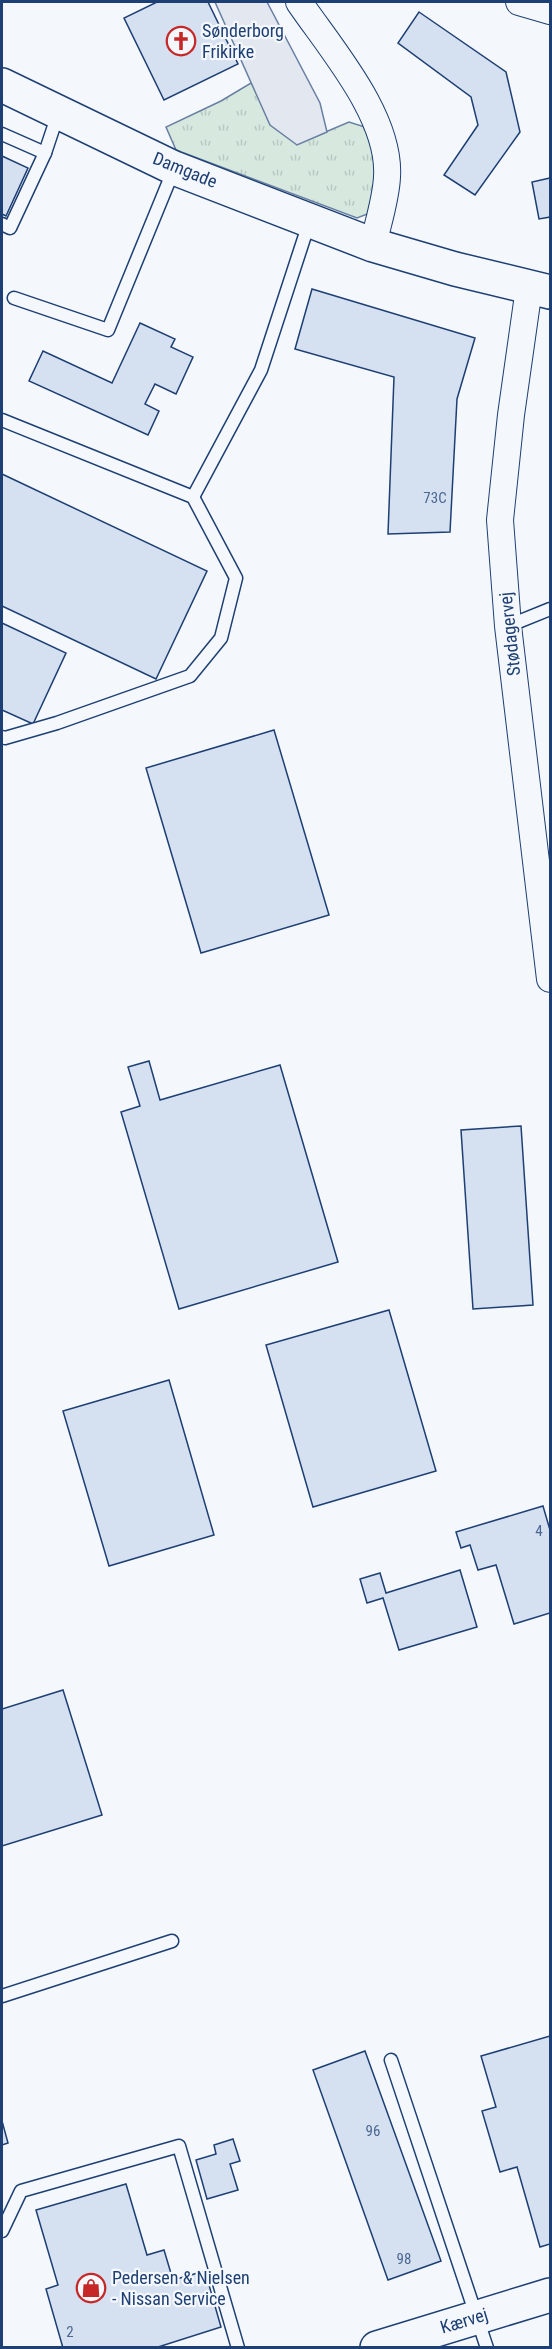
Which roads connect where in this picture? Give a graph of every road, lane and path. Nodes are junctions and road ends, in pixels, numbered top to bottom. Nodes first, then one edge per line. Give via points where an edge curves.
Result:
1 (301, 2) edge
2 (519, 2) edge
3 (550, 11) edge
4 (2, 85) edge
5 (58, 113) junction
6 (2, 134) edge
7 (45, 153) junction
8 (174, 168) junction
9 (310, 219) junction
10 (2, 224) edge
11 (373, 245) junction
12 (540, 290) edge
13 (14, 298) dead end
14 (2, 420) edge
15 (193, 497) junction
16 (550, 609) edge
17 (508, 626) junction
18 (2, 737) edge
19 (550, 980) edge
20 (172, 1941) dead end
21 (2, 1996) edge
22 (391, 2060) dead end
23 (2, 2231) edge
24 (550, 2295) edge
25 (482, 2332) edge
26 (391, 2345) edge
27 (238, 2348) edge

1 - 11 street via 362,91 382,137 387,176
2 - 3 street
4 - 5 street, Damgade
5 - 7 lane
5 - 8 street, Damgade
6 - 7 lane
7 - 10 lane via 10,228
8 - 9 street, Damgade
8 - 13 lane via 108,330
9 - 11 street, Damgade
9 - 15 lane via 261,370
11 - 12 street, Damgade
12 - 17 street, Stødagervej via 511,415 500,520
14 - 15 lane
15 - 18 lane via 236,578 221,638 190,676 57,723
16 - 17 lane
17 - 19 street, Stødagervej
20 - 21 lane
22 - 25 lane
23 - 27 lane via 21,2191 178,2146
24 - 25 street, Kærvej
25 - 26 street, Kærvej

